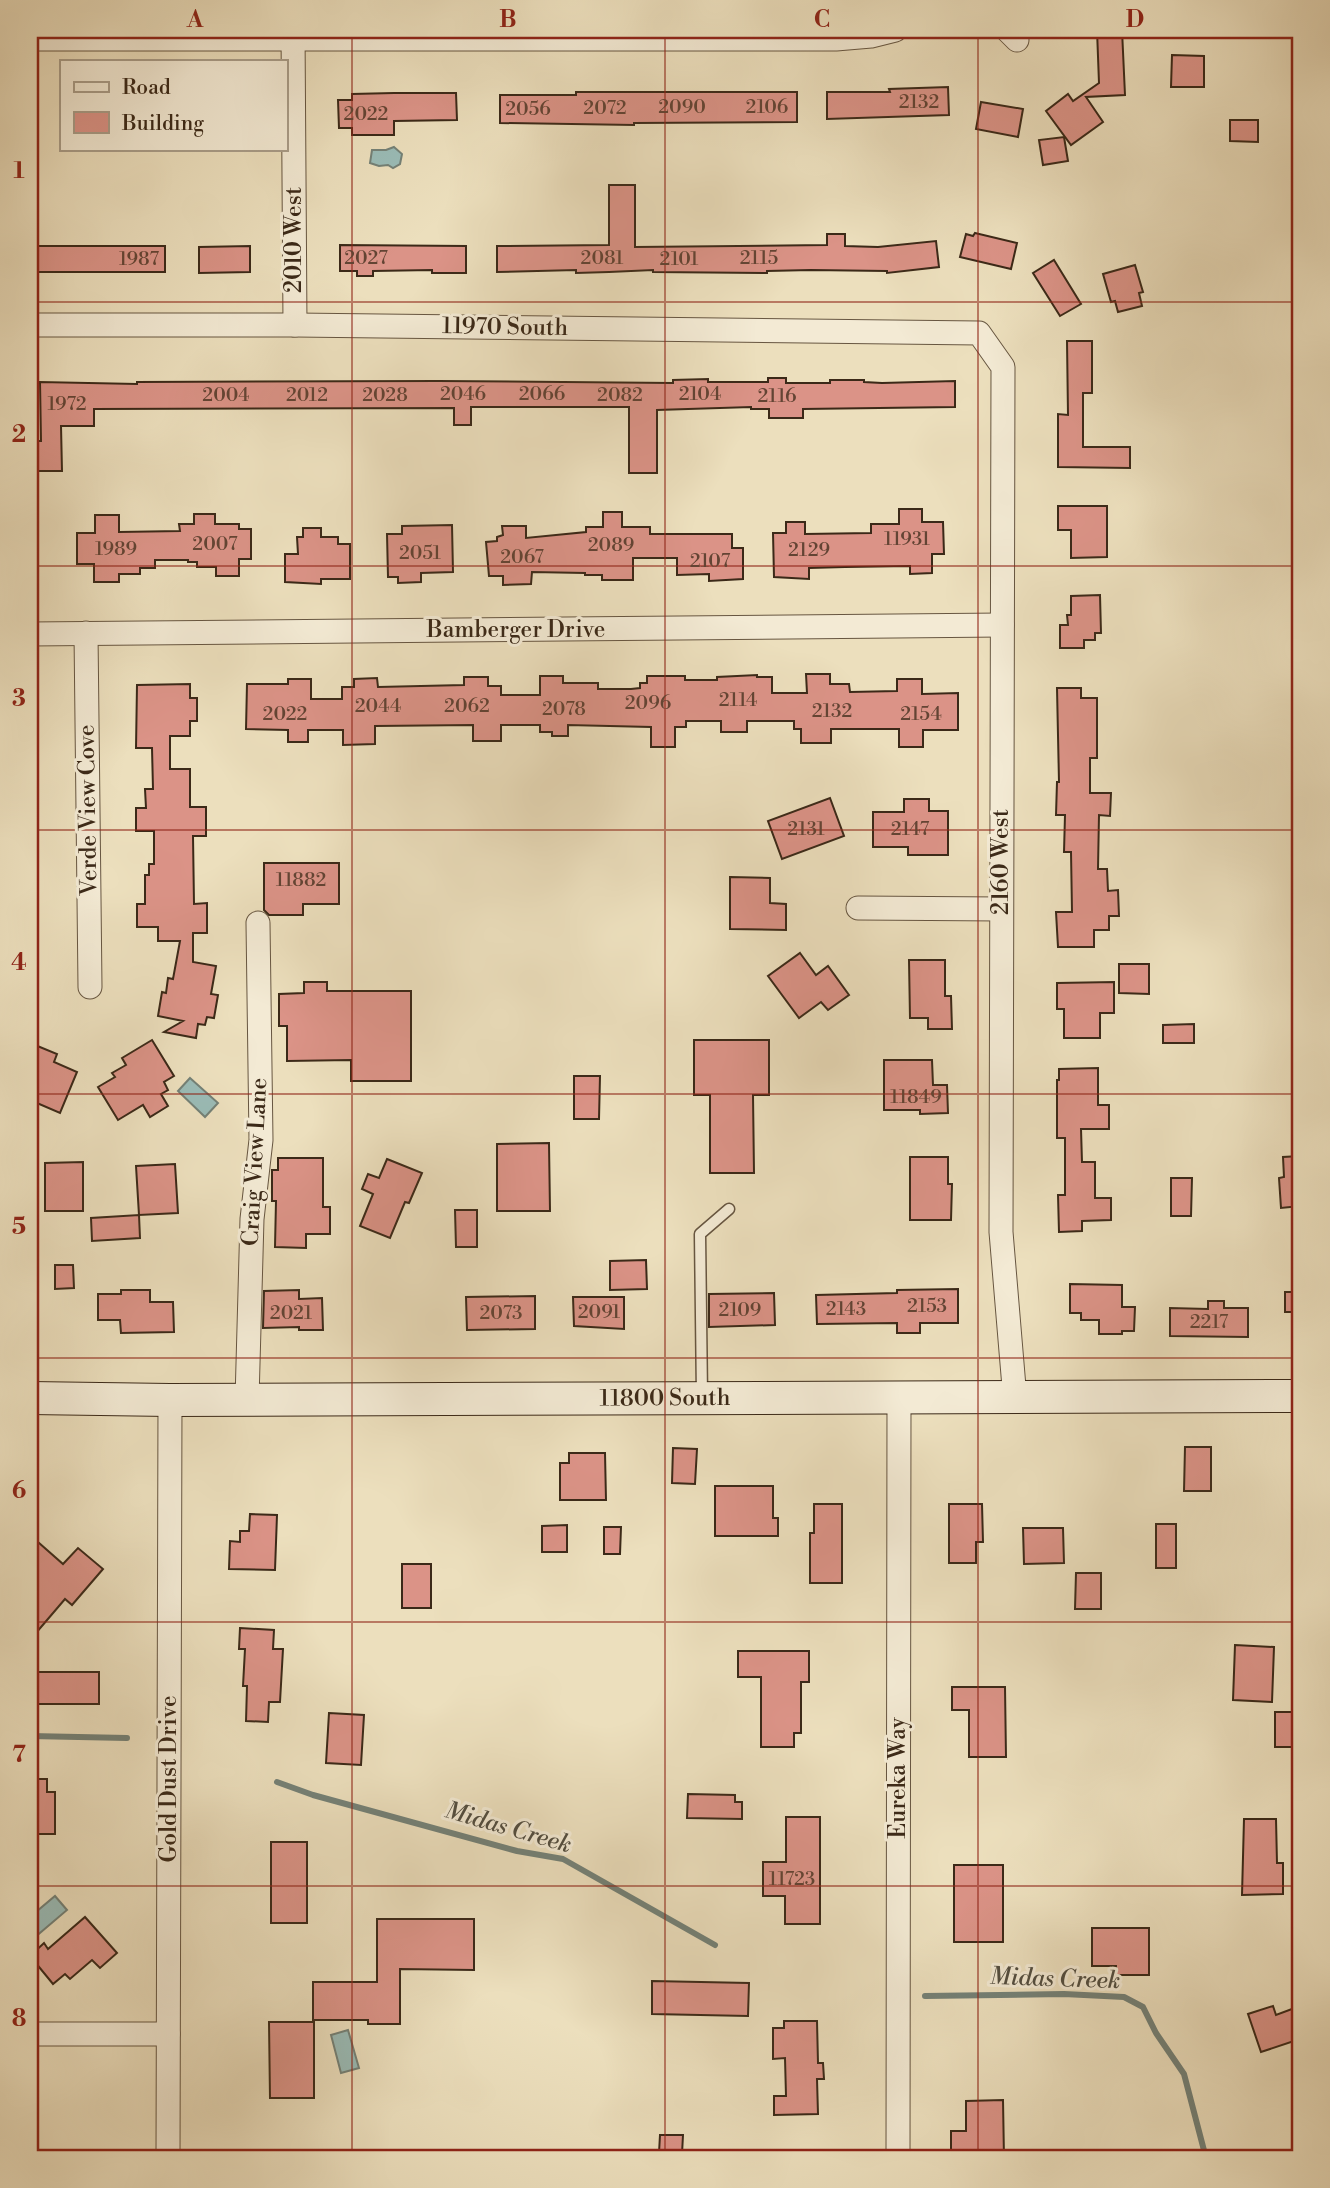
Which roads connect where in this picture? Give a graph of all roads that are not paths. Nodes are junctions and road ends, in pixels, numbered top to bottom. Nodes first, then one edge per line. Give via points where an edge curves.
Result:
1 (895, 30) edge
2 (293, 34) edge
3 (30, 38) edge
4 (30, 325) edge
5 (295, 325) junction
6 (979, 332) joint
7 (1002, 625) junction
8 (86, 633) junction
9 (30, 634) edge
10 (858, 908) dead end
11 (1001, 909) junction
12 (258, 923) dead end
13 (90, 987) dead end
14 (729, 1209) dead end
15 (1300, 1396) edge
16 (30, 1398) edge
17 (899, 1398) junction
18 (702, 1399) junction
19 (1015, 1399) junction
20 (247, 1400) junction
21 (170, 1401) junction
22 (30, 2034) edge
23 (168, 2034) junction
24 (168, 2158) edge
25 (898, 2158) edge

1 - 2 street via 836,39
2 - 3 street
2 - 5 street, 2010 West
4 - 5 street, 11970 South
5 - 6 street, 11970 South
6 - 7 street, 2160 West via 1003,367
7 - 8 street, Bamberger Drive
7 - 11 street, 2160 West
8 - 9 street, Bamberger Drive
8 - 13 street, Verde View Cove
10 - 11 street
11 - 19 street, 2160 West via 1001,1233
12 - 20 street, Craig View Lane via 261,1140 252,1219
14 - 18 lane via 700,1234
15 - 19 main road, 11800 South
16 - 21 main road, 11800 South
17 - 18 main road, 11800 South
17 - 19 main road, 11800 South
17 - 25 street, Eureka Way
18 - 20 main road, 11800 South
20 - 21 main road, 11800 South
21 - 23 street, Gold Dust Drive
22 - 23 street
23 - 24 street, Gold Dust Drive

